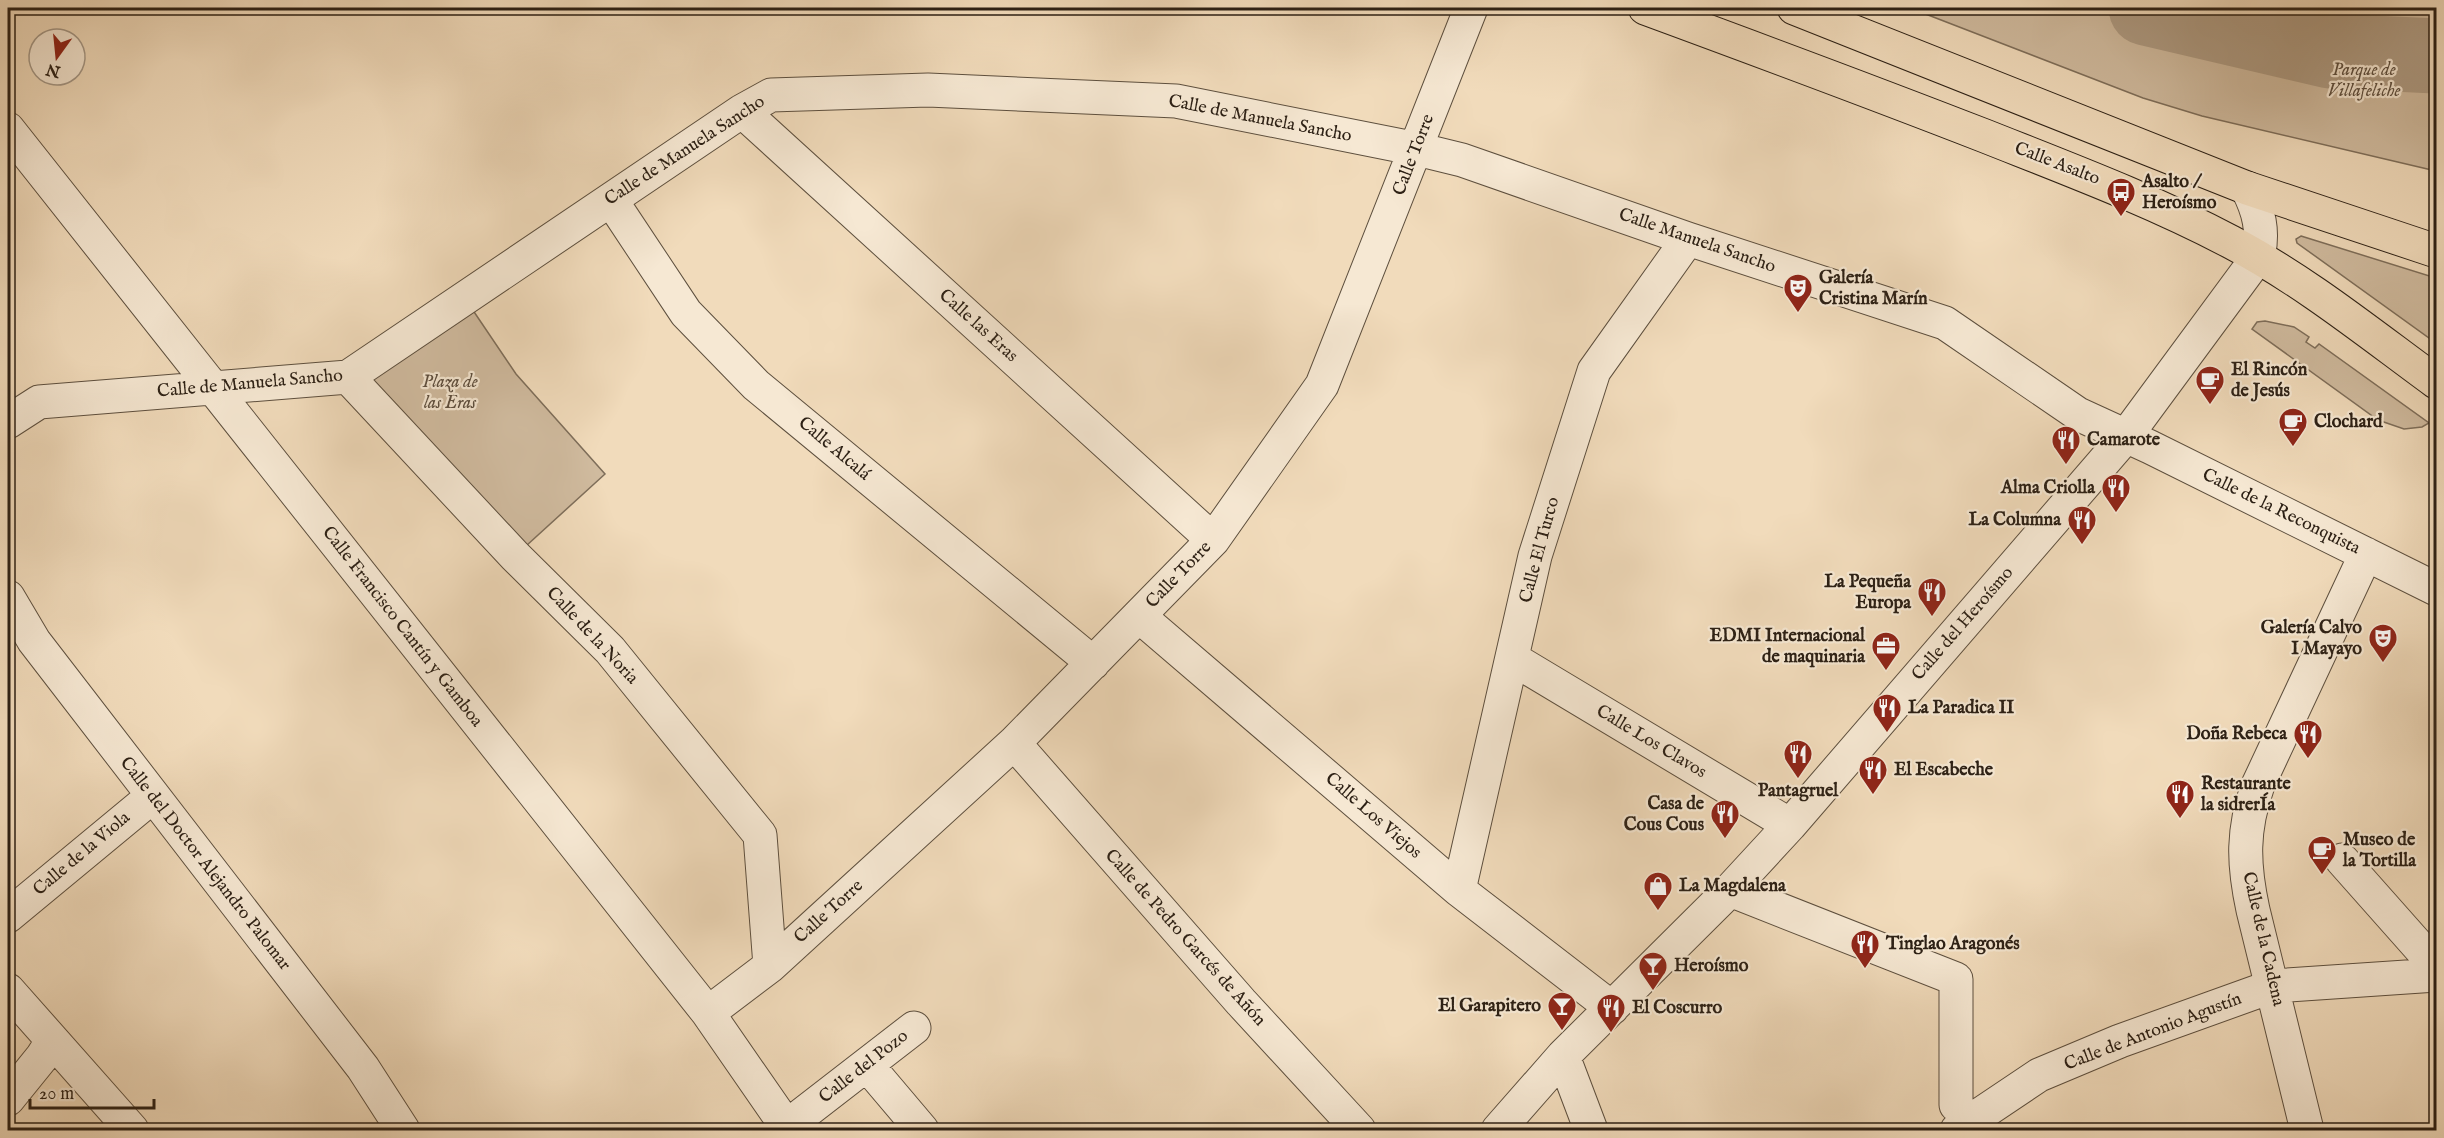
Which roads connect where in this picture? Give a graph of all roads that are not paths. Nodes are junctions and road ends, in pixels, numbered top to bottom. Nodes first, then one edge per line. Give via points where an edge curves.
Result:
1 (1471, 8) edge
2 (1645, 8) edge
3 (1794, 8) edge
4 (742, 111) junction
5 (8, 129) edge
6 (1417, 149) junction
7 (2247, 188) junction
8 (610, 200) junction
9 (1688, 239) junction
10 (2436, 251) edge
11 (2258, 257) junction
12 (348, 377) junction
13 (2436, 382) edge
14 (213, 387) junction
15 (8, 422) edge
16 (2126, 436) junction
17 (1214, 540) junction
18 (2366, 554) junction
19 (2436, 589) edge
20 (8, 597) edge
21 (1139, 616) junction
22 (1513, 659) junction
23 (1093, 663) junction
24 (1014, 743) junction
25 (153, 796) junction
26 (1790, 825) junction
27 (2342, 860) dead end
28 (1459, 890) junction
29 (1730, 890) junction
30 (10, 914) edge
31 (770, 966) junction
32 (2432, 966) edge
33 (2273, 986) junction
34 (8, 990) edge
35 (1612, 1008) junction
36 (708, 1013) junction
37 (914, 1028) dead end
38 (47, 1049) junction
39 (1563, 1056) junction
40 (867, 1065) junction
41 (8, 1099) edge
42 (1956, 1118) edge
43 (788, 1129) edge
44 (132, 1131) edge
45 (403, 1131) edge
46 (922, 1131) edge
47 (1359, 1131) edge
48 (1498, 1131) edge
49 (1591, 1131) edge
50 (2307, 1131) edge

1 - 6 street, Calle Torre
2 - 11 main road, Calle Asalto via 2108,184
3 - 7 main road
4 - 6 street, Calle de Manuela Sancho via 771,95 928,90 1176,101
4 - 8 street, Calle de Manuela Sancho
4 - 17 street, Calle las Eras
5 - 14 street, Calle Francisco Cantín y Gamboa
6 - 9 street, Calle Manuela Sancho via 1462,160
6 - 17 street, Calle Torre via 1322,385
7 - 10 main road
7 - 11 street via 2261,225
8 - 12 street, Calle de Manuela Sancho
8 - 23 street, Calle Alcalá via 686,313 756,385
9 - 16 street, Calle Manuela Sancho via 1945,322 2078,414
9 - 22 street, Calle El Turco via 1594,371 1535,556
11 - 13 main road, Calle Asalto via 2318,294
11 - 16 street, Calle del Heroísmo
12 - 14 street, Calle de Manuela Sancho
12 - 31 street, Calle de la Noria via 514,556 610,650 760,835
14 - 15 street, Calle de Manuela Sancho via 39,402
14 - 36 street, Calle Francisco Cantín y Gamboa
16 - 18 street, Calle de la Reconquista
16 - 26 street, Calle del Heroísmo
17 - 21 street, Calle Torre
18 - 19 street, Calle de la Reconquista
18 - 33 street, Calle de la Cadena via 2250,808 2245,834 2246,875
20 - 25 street, Calle del Doctor Alejandro Palomar via 34,642
21 - 23 street, Calle Torre
21 - 28 street, Calle Los Viejos
22 - 26 street, Calle Los Clavos
22 - 28 street, Calle El Turco
23 - 24 street, Calle Torre
24 - 31 street, Calle Torre
24 - 47 street, Calle de Pedro Garcés de Añón
25 - 30 street, Calle de la Viola
25 - 45 street, Calle del Doctor Alejandro Palomar via 363,1068
26 - 29 street, Calle del Heroísmo
27 - 32 street
28 - 35 street, Calle Los Viejos
29 - 35 street, Calle del Heroísmo
29 - 42 street via 1956,979
31 - 36 street, Calle Torre
32 - 33 street, Calle de Antonio Agustín
33 - 42 street, Calle de Antonio Agustín via 2120,1041
33 - 50 street, Calle de la Cadena
34 - 38 street
35 - 39 street, Calle del Heroísmo
36 - 43 street, Calle Francisco Cantín y Gamboa
37 - 40 street, Calle del Pozo
38 - 41 street
38 - 44 street via 94,1088
39 - 48 street, Calle del Heroísmo
39 - 49 street
40 - 43 street, Calle del Pozo
40 - 46 street

